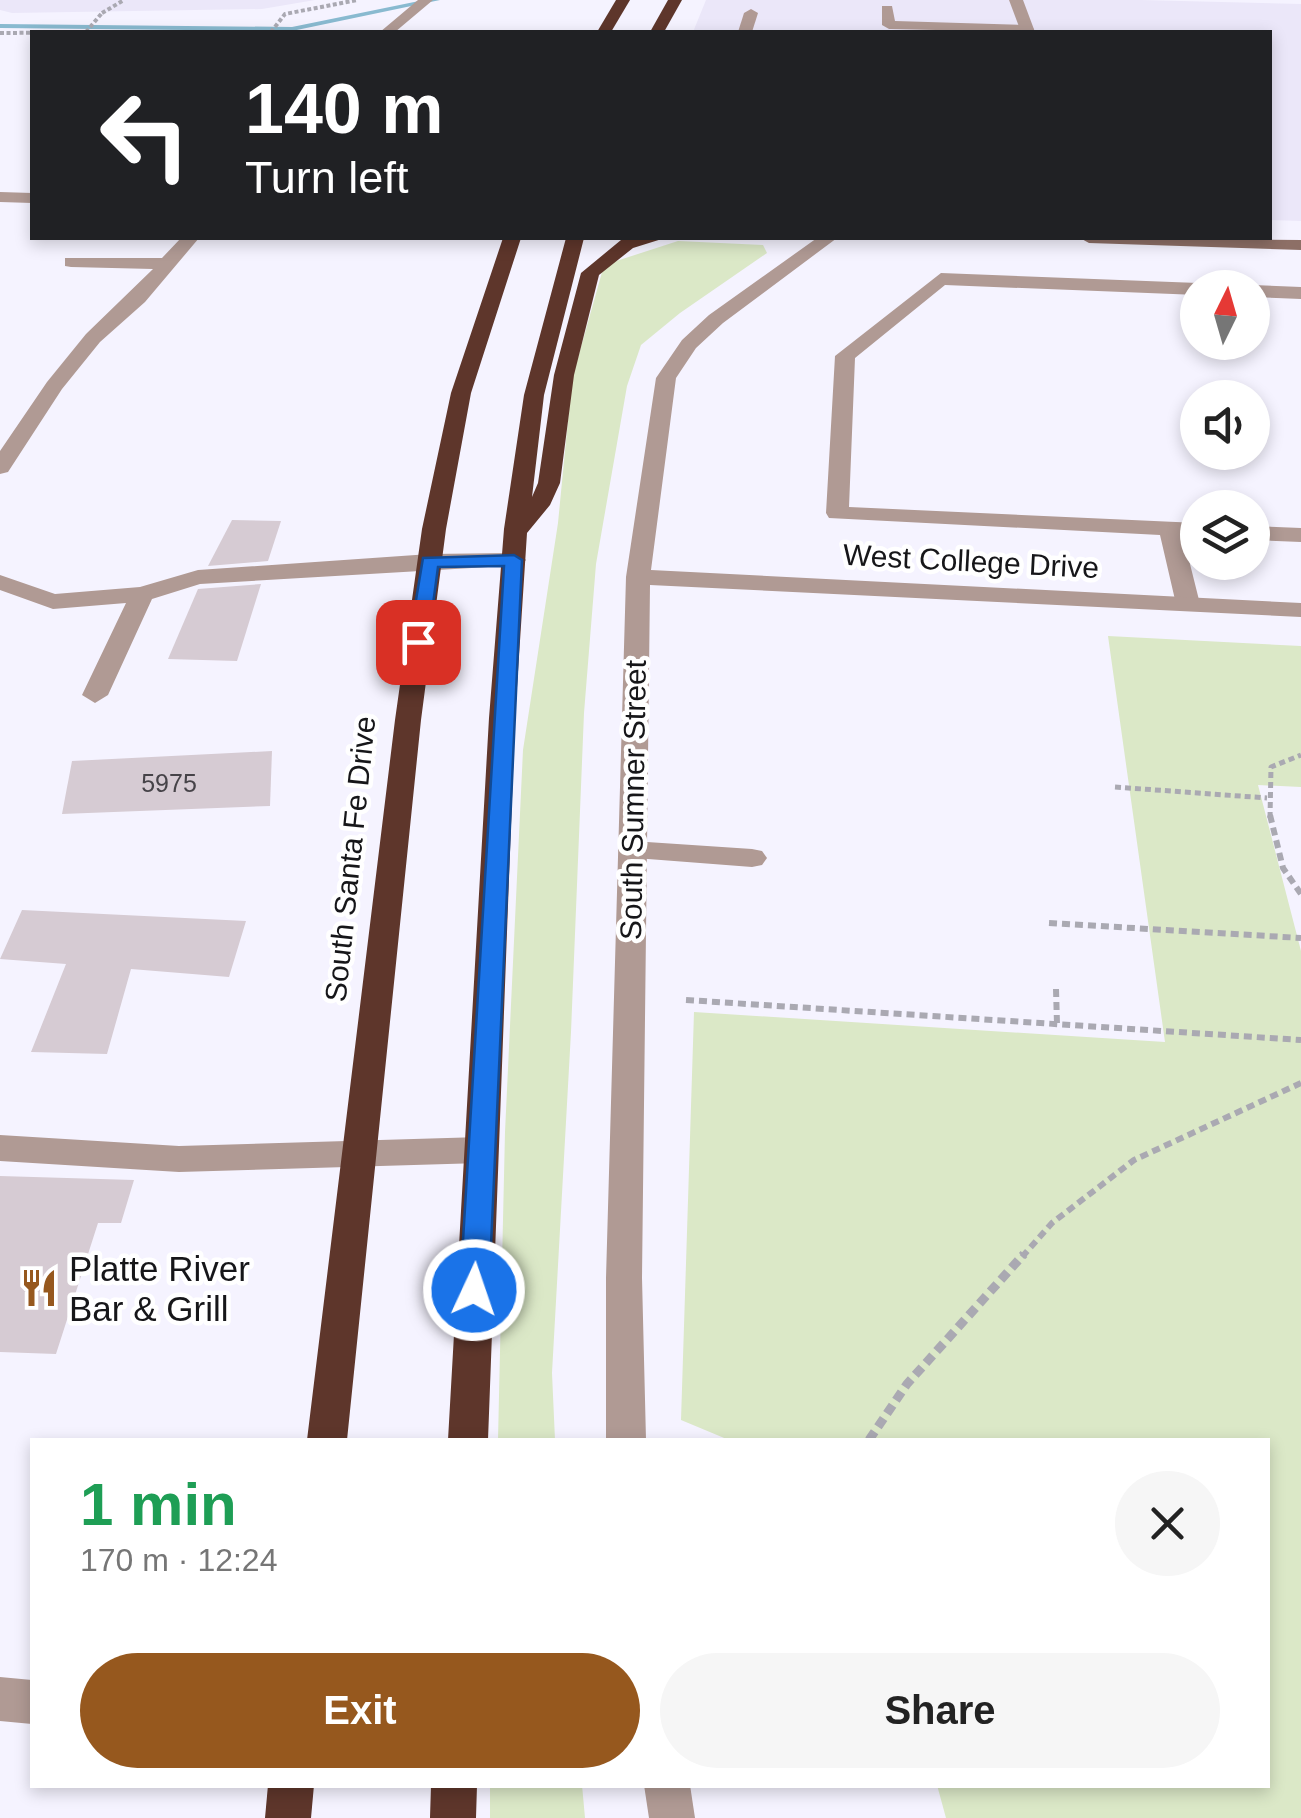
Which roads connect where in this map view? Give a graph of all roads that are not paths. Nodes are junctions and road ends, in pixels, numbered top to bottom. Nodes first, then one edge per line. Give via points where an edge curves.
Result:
1 (426, 0) edge
2 (623, 0) edge
3 (674, 0) edge
4 (1016, 0) edge
5 (887, 9) dead end
6 (750, 13) dead end
7 (389, 30) edge
8 (605, 30) edge
9 (657, 30) edge
10 (746, 30) edge
11 (1000, 30) edge
12 (1028, 30) edge
13 (0, 196) edge
14 (30, 198) edge
15 (188, 240) edge
16 (511, 240) edge
17 (575, 240) edge
18 (646, 240) edge
19 (825, 240) edge
20 (1222, 240) edge
21 (1301, 244) edge
22 (71, 262) dead end
23 (166, 264) junction
24 (1180, 288) edge
25 (1270, 292) edge
26 (1301, 293) edge
27 (0, 466) edge
28 (1170, 529) junction
29 (1180, 529) edge
30 (1270, 534) edge
31 (1301, 535) edge
32 (515, 546) junction
33 (430, 562) junction
34 (638, 578) junction
35 (0, 582) edge
36 (142, 594) junction
37 (1188, 604) junction
38 (1301, 610) edge
39 (95, 695) dead end
40 (632, 850) junction
41 (752, 858) dead end
42 (0, 1148) edge
43 (481, 1150) junction
44 (359, 1154) junction
45 (327, 1438) edge
46 (468, 1438) edge
47 (626, 1438) edge
48 (0, 1699) edge
49 (30, 1702) edge
50 (291, 1788) edge
51 (454, 1788) edge
52 (667, 1788) edge
53 (288, 1818) edge
54 (453, 1818) edge
55 (672, 1818) edge

1 - 7 street
2 - 8 highway
3 - 9 highway
4 - 12 street
5 - 11 street via 889,26
6 - 10 street
13 - 14 street
15 - 23 street
16 - 33 highway, South Santa Fe Drive via 461,393
17 - 32 highway via 534,395
18 - 32 highway via 627,244 590,273 564,375 549,483
19 - 34 street, South Sumner Street via 716,320 666,378
20 - 21 street
22 - 23 street
23 - 27 street via 92,338
24 - 28 street via 941,279 846,356 837,513
25 - 26 street
28 - 29 street
28 - 37 street
30 - 31 street
32 - 33 street
32 - 43 highway
33 - 36 street via 198,576
33 - 44 highway, South Santa Fe Drive
34 - 37 street, West College Drive
34 - 40 street, South Sumner Street
35 - 36 street via 54,602
36 - 39 street
37 - 38 street, West College Drive
40 - 41 street
40 - 47 street, South Sumner Street
42 - 44 street via 179,1160
43 - 44 street
43 - 46 highway
44 - 45 highway, South Santa Fe Drive
48 - 49 street
50 - 53 highway
51 - 54 highway
52 - 55 street

